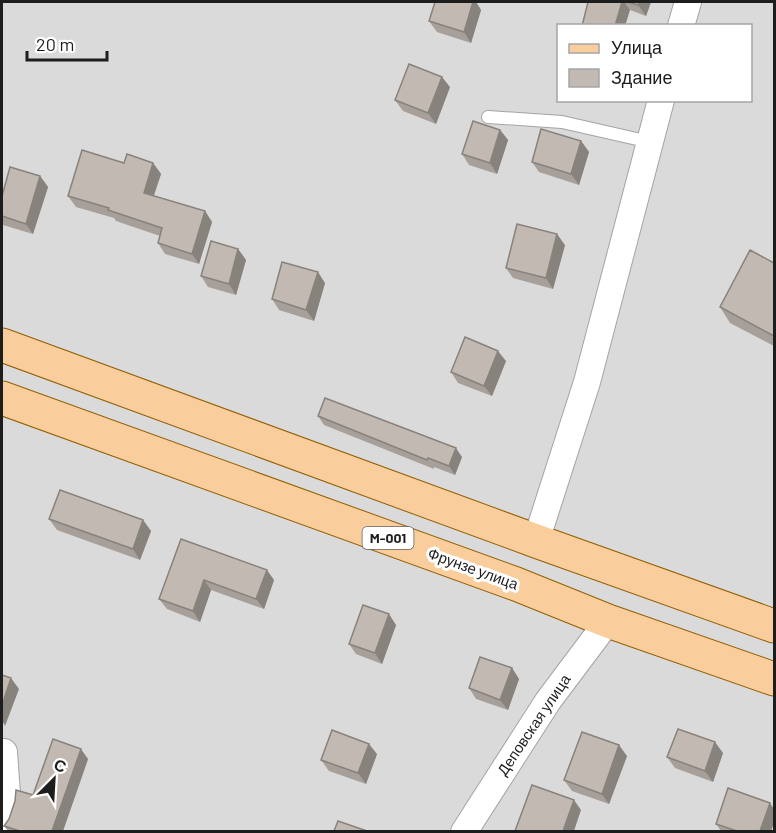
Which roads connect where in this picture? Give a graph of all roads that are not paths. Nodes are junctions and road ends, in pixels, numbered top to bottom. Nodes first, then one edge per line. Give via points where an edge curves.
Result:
1 (688, 2) edge
2 (682, 24) edge
3 (660, 102) edge
4 (488, 117) dead end
5 (650, 142) junction
6 (2, 345) edge
7 (2, 398) edge
8 (536, 541) junction
9 (608, 621) junction
10 (774, 626) edge
11 (774, 679) edge
12 (4, 752) dead end
13 (2, 825) edge
14 (464, 831) edge

1 - 2 street
3 - 5 street
4 - 5 lane via 562,122
5 - 8 street via 587,382
6 - 8 main road
7 - 9 main road, Фрунзе улица / M-001
8 - 10 main road
9 - 11 main road, Фрунзе улица / M-001
9 - 14 street, Деповская улица via 548,701
12 - 13 street via 8,807

